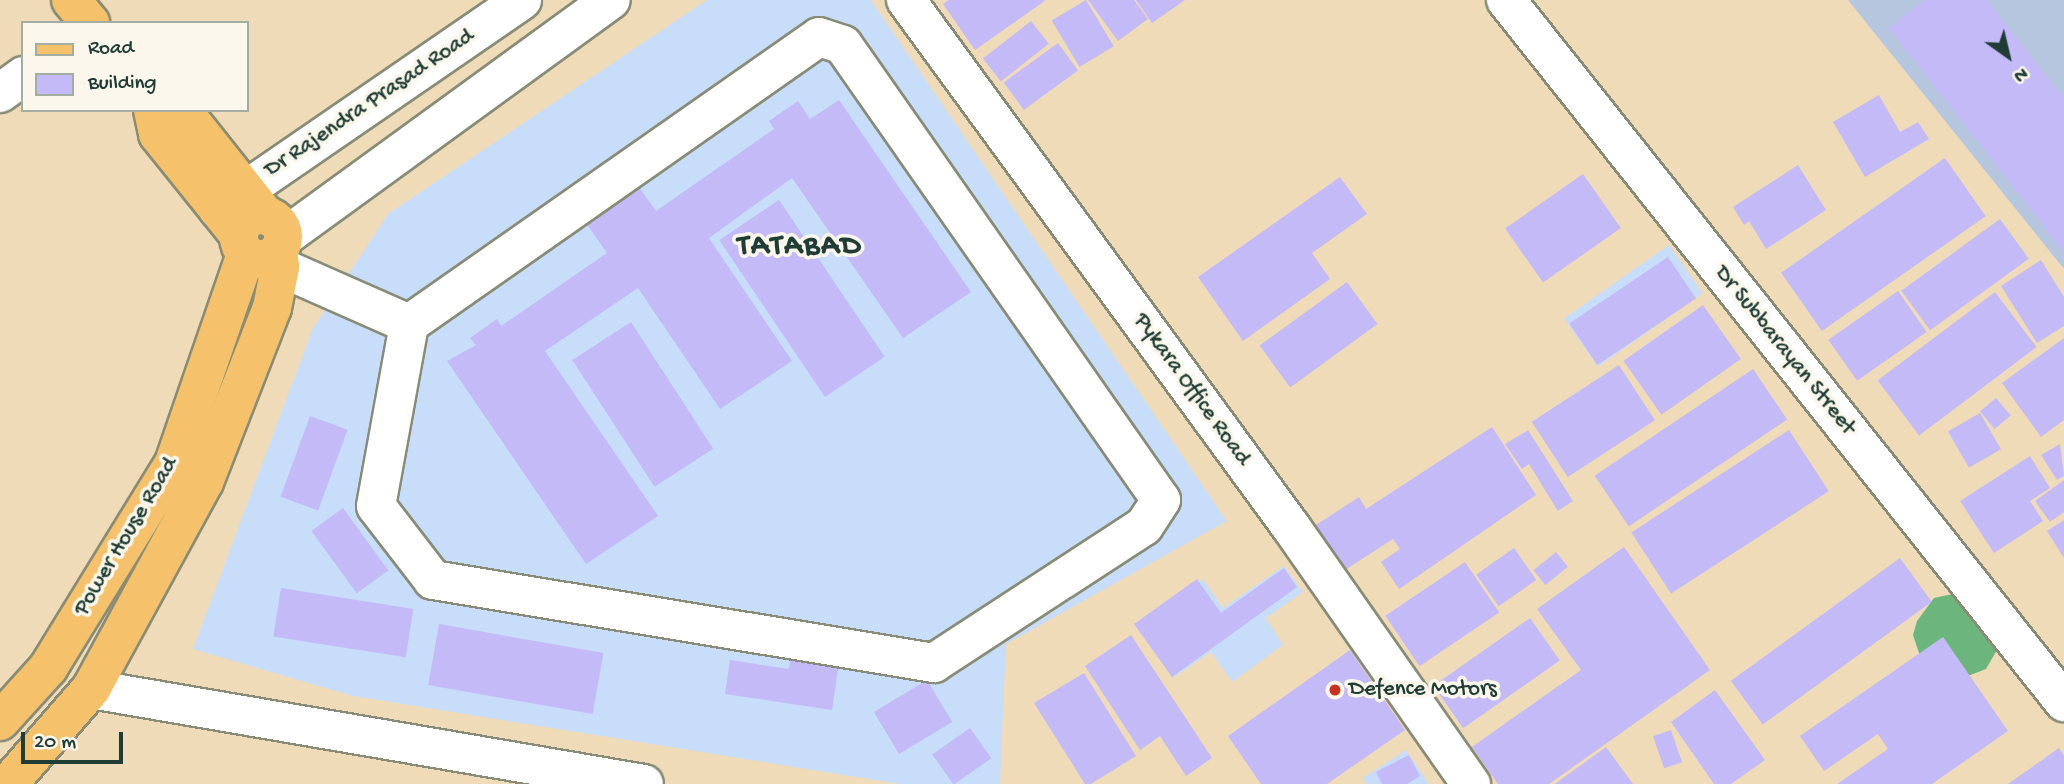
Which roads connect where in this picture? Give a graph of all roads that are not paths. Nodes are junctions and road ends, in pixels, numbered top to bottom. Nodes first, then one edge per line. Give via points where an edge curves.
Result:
1 (71, 0) edge
2 (522, 0) edge
3 (574, 0) edge
4 (611, 0) edge
5 (906, 0) edge
6 (1506, 0) edge
7 (88, 21) edge
8 (21, 77) edge
9 (0, 93) edge
10 (449, 104) junction
11 (153, 112) edge
12 (183, 112) edge
13 (258, 231) junction
14 (409, 324) junction
15 (91, 690) junction
16 (2064, 702) edge
17 (4, 707) edge
18 (8, 784) edge
19 (644, 784) edge
20 (1471, 784) edge

1 - 7 main road
2 - 13 street, Dr Rajendra Prasad Road
3 - 10 street
4 - 10 street
5 - 20 street, Pykara Office Road via 1275,505
6 - 16 street, Dr Subbarayan Street
8 - 9 street
10 - 13 street
11 - 13 main road via 158,134
12 - 13 main road
13 - 14 street
13 - 15 main road via 272,308 204,482
13 - 17 main road, Power House Road via 174,463 48,668
14 - 14 street via 819,37 843,45 1161,500 1144,526 934,663 433,580 376,506
15 - 18 main road
15 - 19 street

